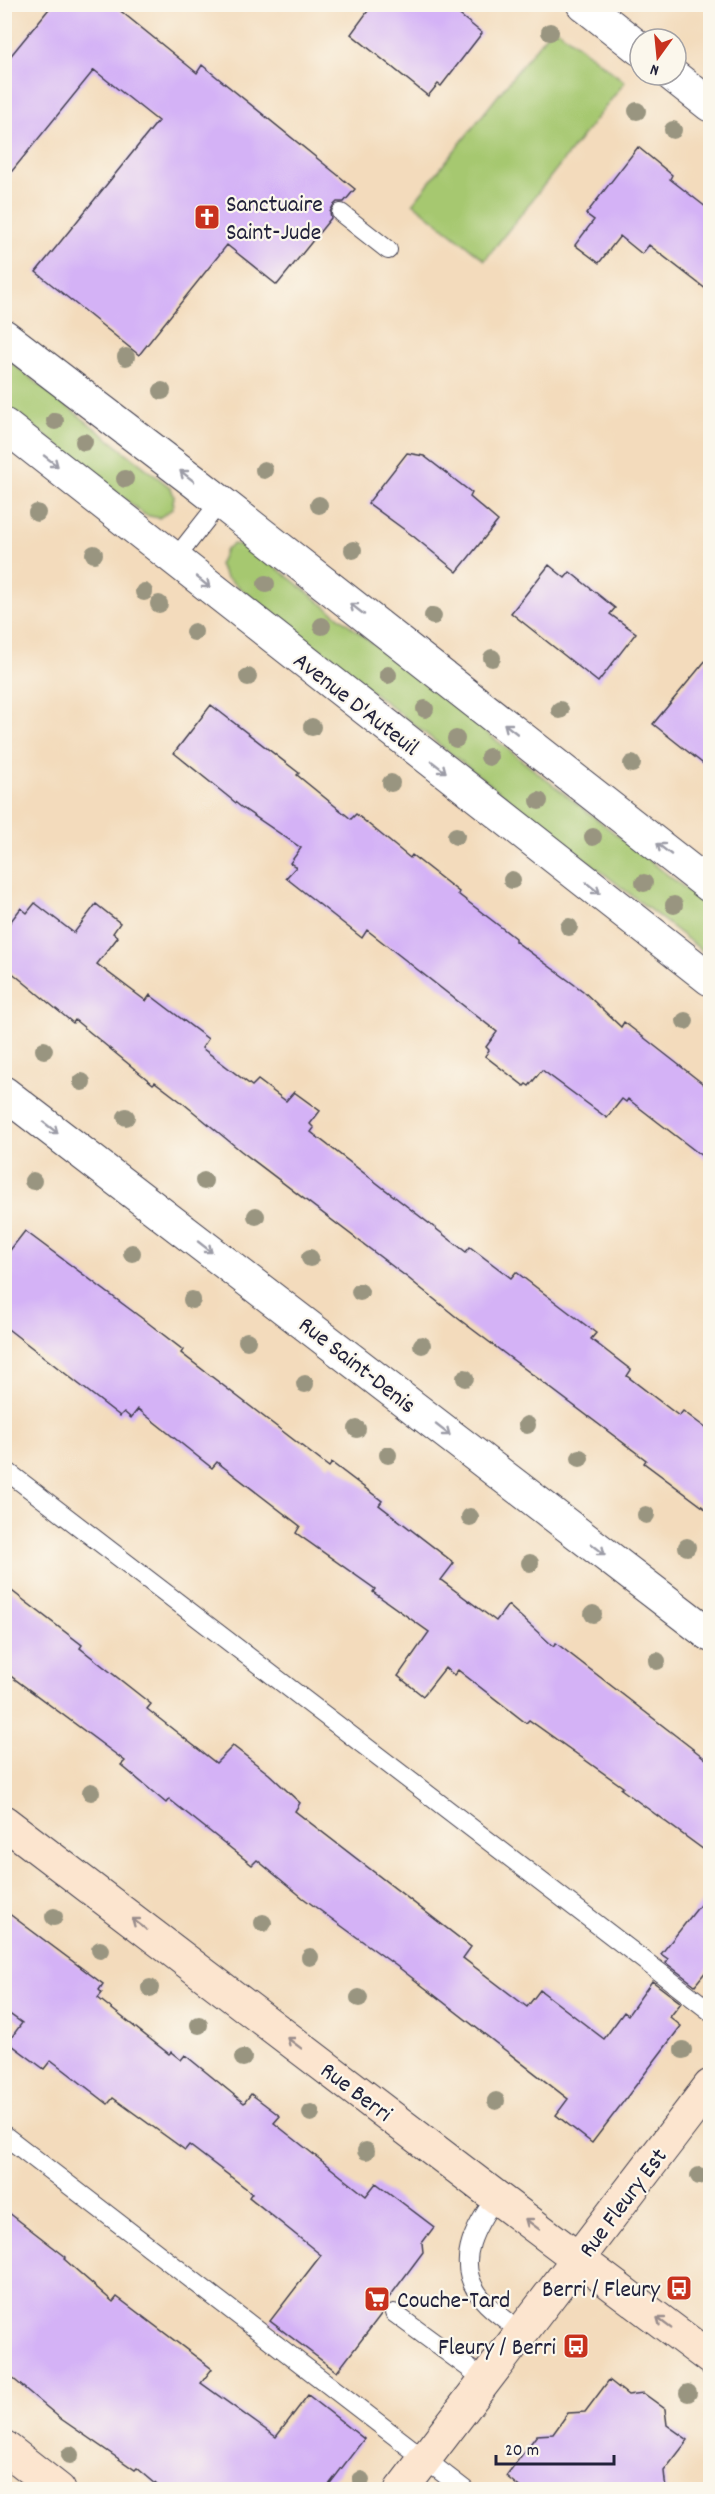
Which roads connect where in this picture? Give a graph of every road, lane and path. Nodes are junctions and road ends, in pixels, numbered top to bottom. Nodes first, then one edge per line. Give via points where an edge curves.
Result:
1 (583, 4) edge
2 (628, 40) edge
3 (688, 87) edge
4 (711, 105) edge
5 (341, 213) dead end
6 (388, 250) dead end
7 (4, 336) edge
8 (4, 425) edge
9 (220, 502) junction
10 (174, 559) junction
11 (711, 886) edge
12 (711, 979) edge
13 (4, 1093) edge
14 (4, 1469) edge
15 (711, 1635) edge
16 (4, 1822) edge
17 (711, 2012) edge
18 (711, 2086) edge
19 (4, 2135) edge
20 (496, 2197) junction
21 (580, 2259) junction
22 (394, 2313) dead end
23 (522, 2333) junction
24 (711, 2358) edge
25 (485, 2380) junction
26 (4, 2447) edge
27 (424, 2460) junction
28 (59, 2490) edge
29 (401, 2490) edge
30 (465, 2490) edge

1 - 2 street
3 - 4 street
5 - 6 lane
9 -> 7 street
8 -> 10 street, Avenue D'Auteuil
9 - 10 lane
11 -> 9 street
10 -> 12 street, Avenue D'Auteuil
13 -> 15 street, Rue Saint-Denis
14 - 17 lane
20 -> 16 main road, Rue Berri
18 - 21 main road, Rue Fleury Est
19 - 27 lane
21 -> 20 main road, Rue Berri
20 - 23 lane via 475,2228 468,2261 470,2280 485,2301
21 - 23 main road, Rue Fleury Est
24 -> 21 main road, Rue Berri
22 - 25 lane
23 - 25 main road, Rue Fleury Est
25 - 27 main road, Rue Fleury Est
26 - 28 main road
27 - 29 main road, Rue Fleury Est
27 - 30 lane

